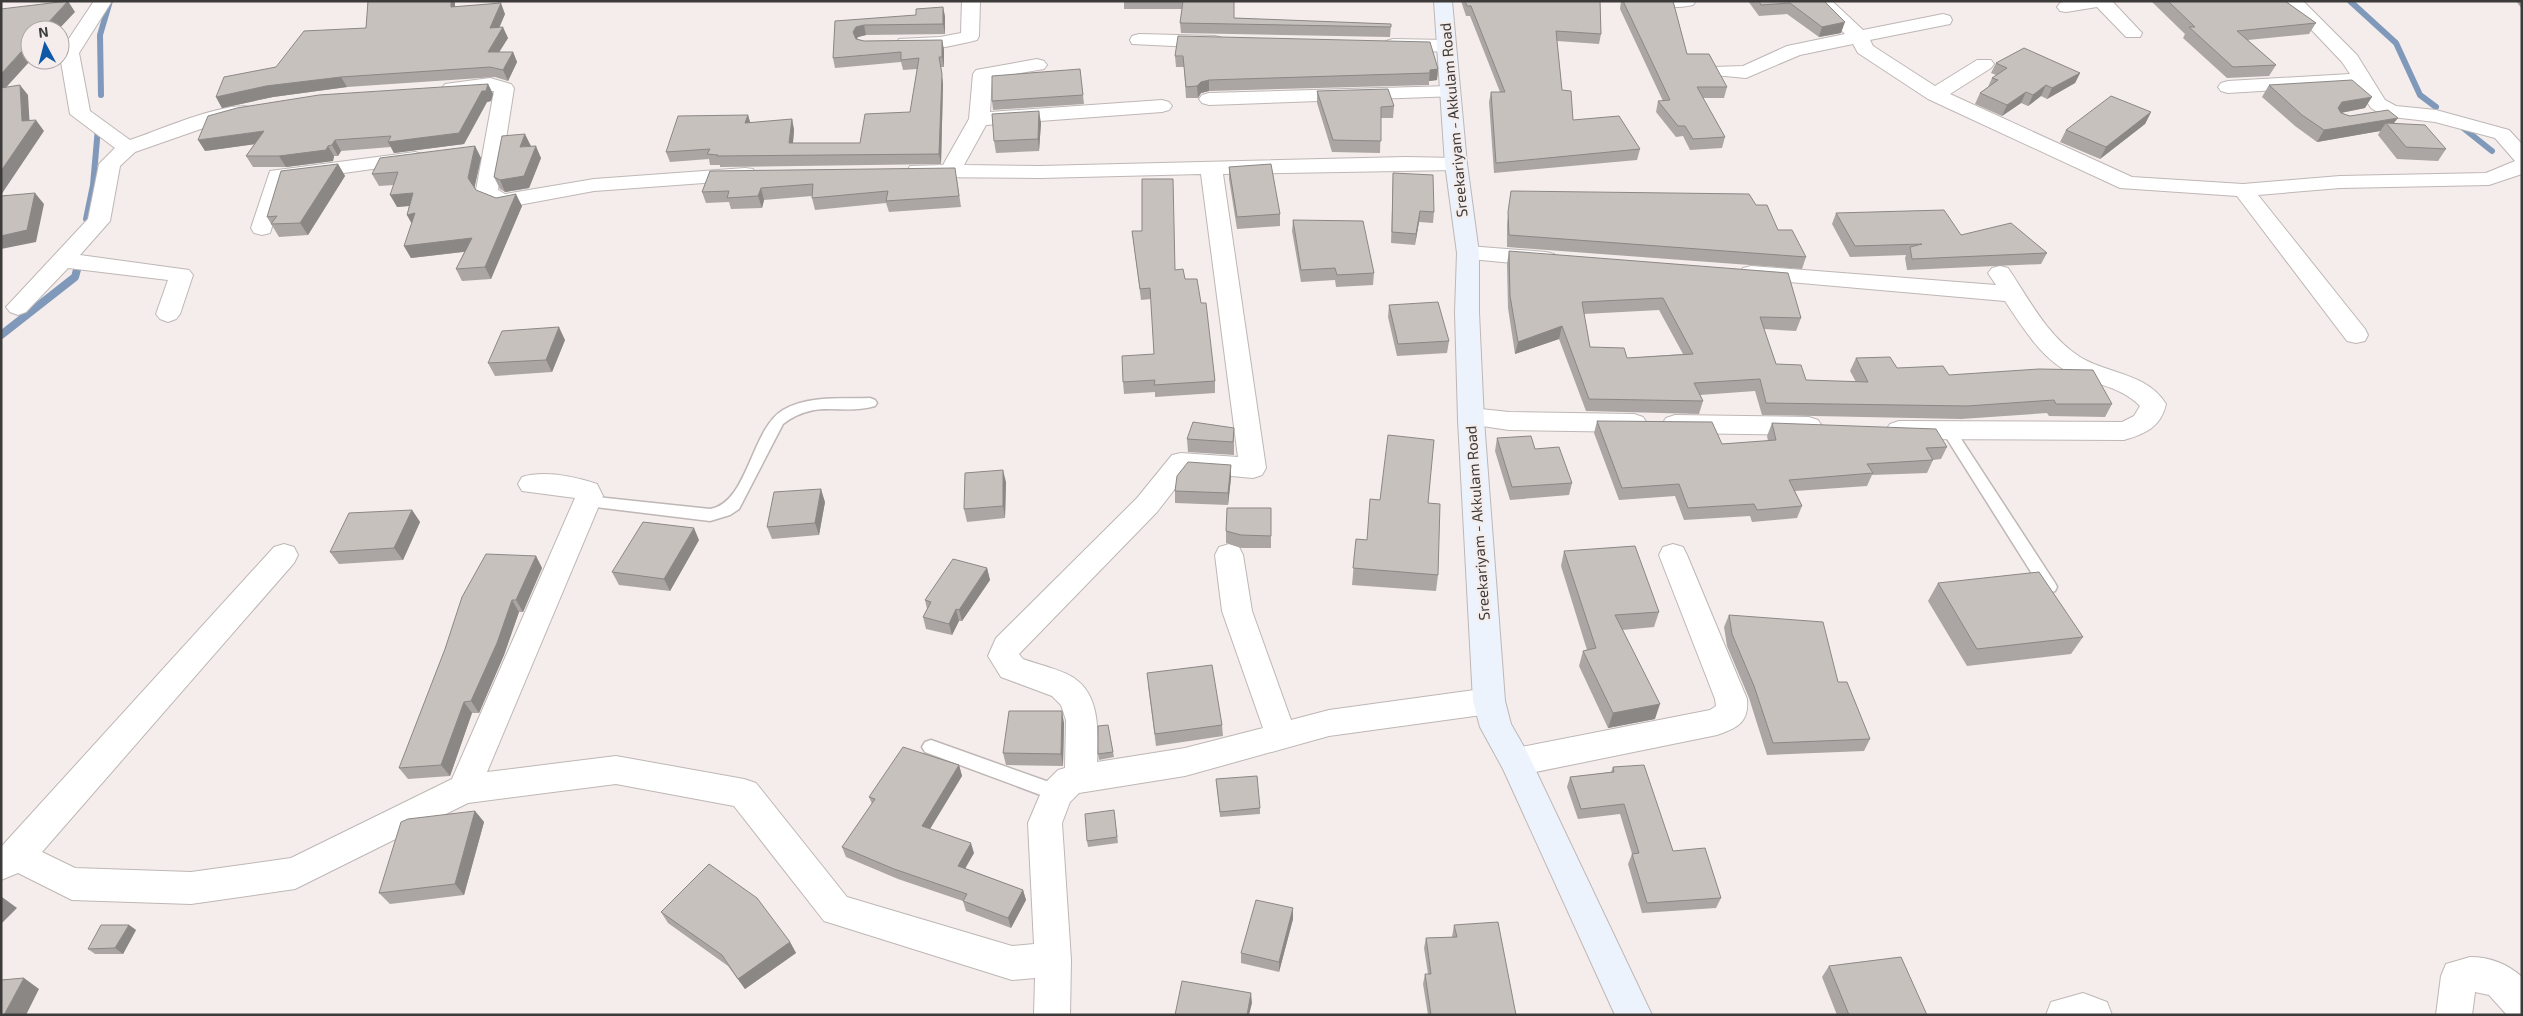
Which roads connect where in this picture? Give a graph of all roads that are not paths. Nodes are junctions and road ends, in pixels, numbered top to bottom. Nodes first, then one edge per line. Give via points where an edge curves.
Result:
1 (103, 1) edge
2 (971, 1) edge
3 (1443, 1) edge
4 (1654, 1) edge
5 (1687, 1) edge
6 (1821, 1) edge
7 (2100, 1) edge
8 (2289, 2) edge
9 (2066, 7) dead end
10 (1942, 20) dead end
11 (2133, 33) dead end
12 (1860, 38) junction
13 (1139, 40) dead end
14 (1229, 42) edge
15 (884, 43) edge
16 (1378, 44) edge
17 (1447, 46) junction
18 (1984, 64) dead end
19 (1037, 65) dead end
20 (1721, 71) edge
21 (2362, 79) junction
22 (2228, 87) dead end
23 (433, 90) edge
24 (1450, 92) junction
25 (1935, 96) junction
26 (1209, 99) dead end
27 (1162, 106) dead end
28 (260, 108) edge
29 (2391, 112) junction
30 (2362, 117) edge
31 (979, 119) junction
32 (128, 148) junction
33 (435, 156) edge
34 (2522, 157) edge
35 (1456, 164) junction
36 (2522, 166) edge
37 (1211, 167) junction
38 (902, 171) edge
39 (950, 171) junction
40 (768, 173) edge
41 (2243, 190) junction
42 (262, 228) dead end
43 (1468, 253) junction
44 (64, 260) junction
45 (1567, 260) edge
46 (1726, 272) edge
47 (18, 307) dead end
48 (168, 314) dead end
49 (2356, 336) dead end
50 (870, 403) dead end
51 (1471, 417) junction
52 (1837, 427) edge
53 (1874, 428) edge
54 (1949, 431) junction
55 (532, 484) dead end
56 (588, 501) junction
57 (1229, 554) dead end
58 (284, 555) dead end
59 (1673, 555) dead end
60 (2051, 590) edge
61 (1489, 701) junction
62 (1281, 735) junction
63 (931, 747) dead end
64 (1516, 762) junction
65 (1069, 785) junction
66 (464, 789) junction
67 (9, 861) edge
68 (1053, 960) junction
69 (2522, 1005) edge
70 (1052, 1015) edge
71 (1634, 1015) edge
72 (2064, 1015) edge
73 (2094, 1015) edge
74 (2454, 1015) edge

1 - 32 street via 69,53 80,114
2 - 15 street via 970,36 940,43
3 - 17 main road, Sreekariyam - Akkulam Road
4 - 5 street
6 - 12 street
7 - 9 street
7 - 11 street
8 - 21 street via 2350,59
10 - 12 street
12 - 20 street via 1794,50 1746,72
12 - 25 street via 1865,49
13 - 14 street
16 - 17 street
17 - 24 main road, Sreekariyam - Akkulam Road
18 - 25 street
19 - 31 street via 983,74
21 - 22 street
21 - 29 street via 2378,104
23 - 40 street via 490,84 504,88 484,149 487,190 502,201 594,185
24 - 26 street
24 - 35 main road, Sreekariyam - Akkulam Road
25 - 41 street via 2128,183
27 - 31 street
28 - 32 street via 209,118
29 - 30 street
29 - 34 street via 2436,116 2502,134
31 - 39 street
32 - 44 street via 110,164 99,221
33 - 42 street via 278,176
35 - 37 street
35 - 43 main road, Sreekariyam - Akkulam Road
36 - 41 street via 2489,179 2340,182
37 - 39 street
37 - 65 street via 1253,468 1181,462 1147,505 1007,647 1003,656 1012,668 1063,687 1074,698 1082,720
38 - 39 street
41 - 49 street
43 - 45 street
43 - 51 main road, Sreekariyam - Akkulam Road
44 - 47 street
44 - 48 street via 181,275
46 - 54 street via 2007,284 2049,342 2070,361 2127,384 2153,404 2143,424 2124,431
50 - 56 lane via 803,406 785,414 778,421 731,509 723,513 710,515
51 - 52 street via 1509,422
51 - 61 main road, Sreekariyam - Akkulam Road
53 - 54 street
54 - 60 lane
55 - 56 street via 576,488 587,492
56 - 66 street
57 - 62 street via 1239,618
58 - 67 street
59 - 64 street via 1731,699 1732,712 1717,722
61 - 62 street via 1329,723
61 - 64 main road, Sreekariyam - Akkulam Road via 1496,726
62 - 65 street via 1185,762
63 - 65 lane
64 - 71 main road, Sreekariyam - Akkulam Road
65 - 68 street via 1046,823
66 - 67 street via 294,873 191,888 72,884
66 - 68 street via 616,770 744,793 836,910 1012,963
68 - 70 street
69 - 74 street via 2498,980 2479,973 2459,976
72 - 73 street via 2083,1011

